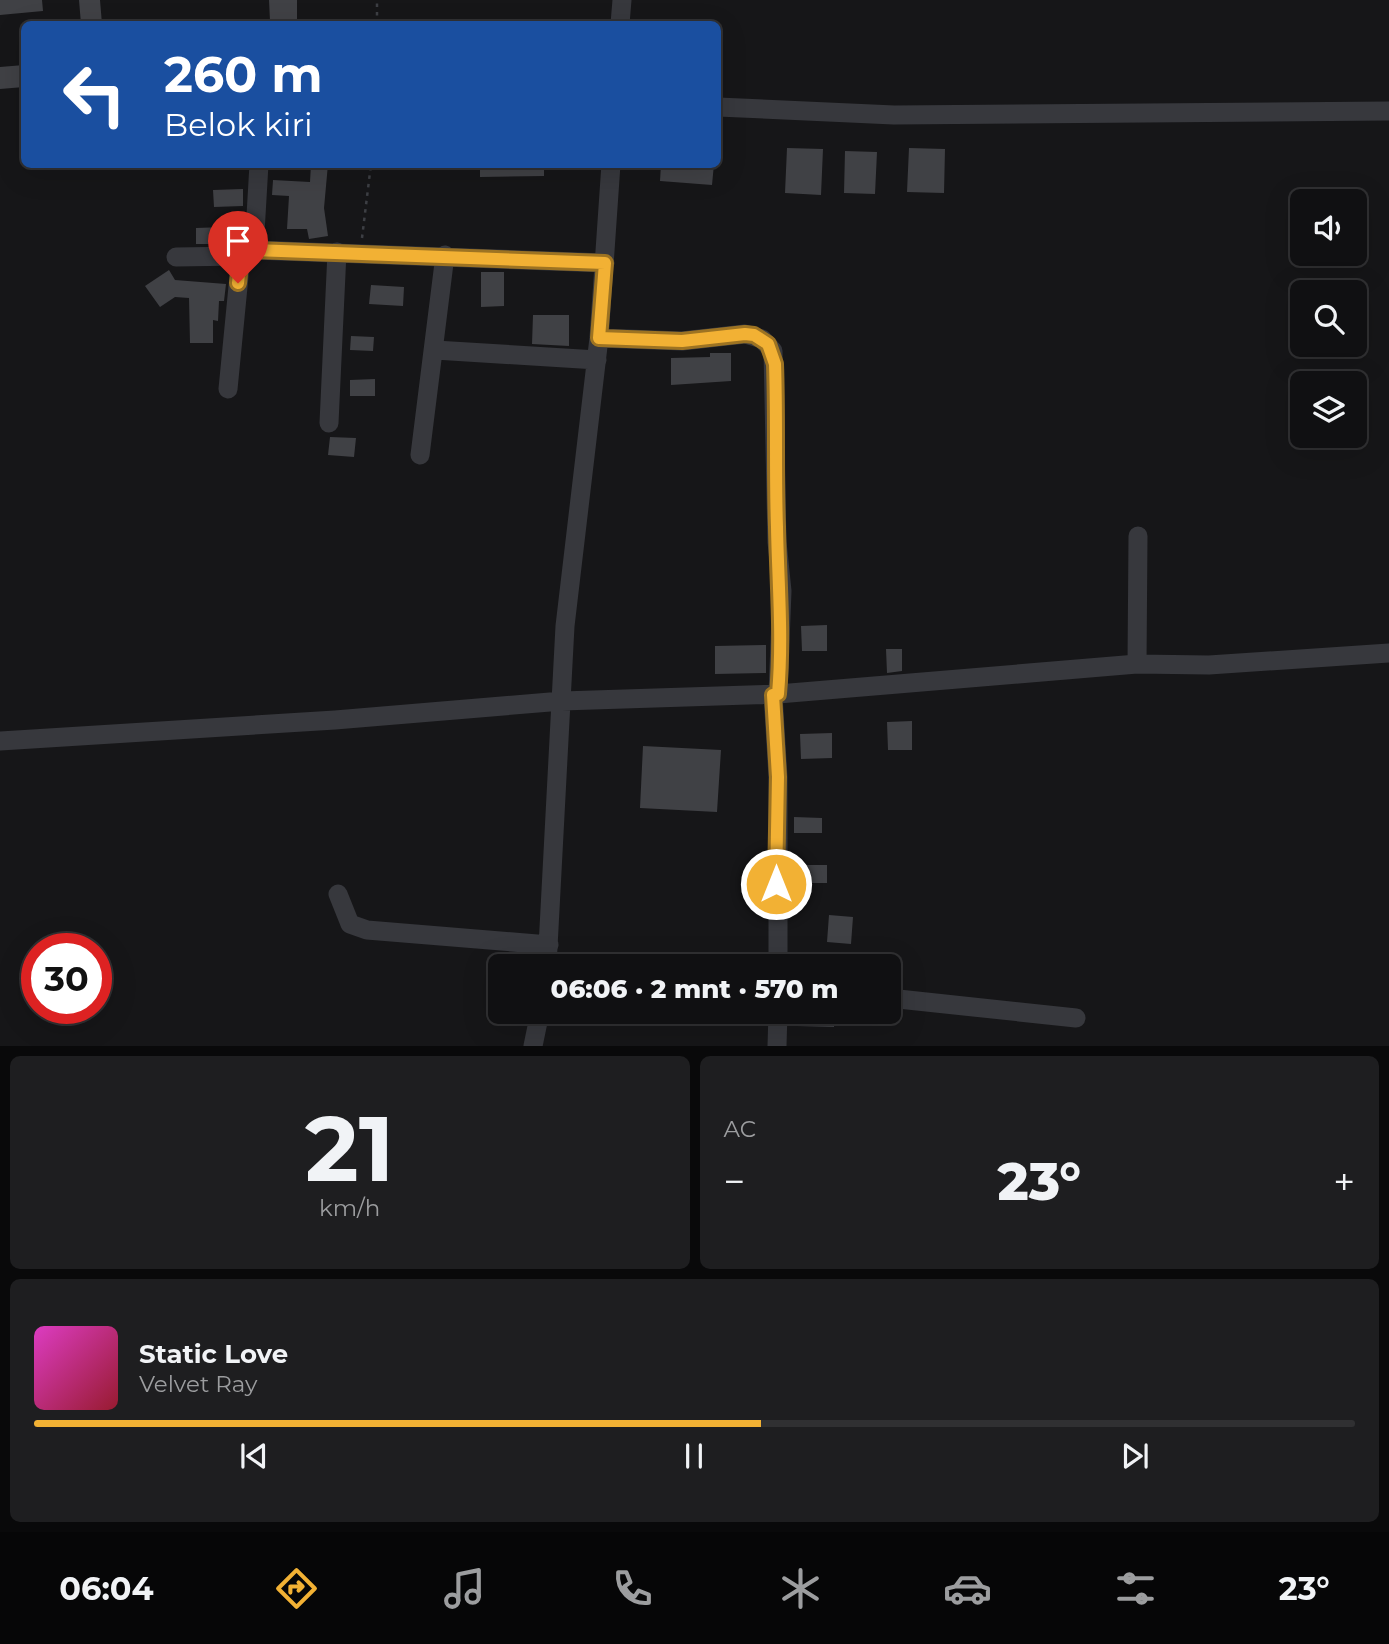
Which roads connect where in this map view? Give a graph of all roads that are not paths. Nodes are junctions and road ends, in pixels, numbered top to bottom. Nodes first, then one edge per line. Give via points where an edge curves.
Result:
1 (622, 0) edge
2 (620, 21) edge
3 (721, 107) edge
4 (1389, 111) edge
5 (259, 168) edge
6 (611, 168) edge
7 (337, 252) junction
8 (248, 253) junction
9 (445, 255) junction
10 (176, 257) dead end
11 (605, 263) junction
12 (599, 338) junction
13 (435, 350) junction
14 (597, 360) junction
15 (228, 389) dead end
16 (330, 423) dead end
17 (420, 455) dead end
18 (1138, 536) dead end
19 (1389, 653) edge
20 (1137, 664) junction
21 (562, 701) junction
22 (775, 702) junction
23 (0, 741) edge
24 (338, 894) dead end
25 (549, 945) junction
26 (548, 954) edge
27 (778, 954) edge
28 (901, 999) edge
29 (1076, 1018) dead end
30 (537, 1024) edge
31 (778, 1024) edge
32 (533, 1045) edge
33 (777, 1045) edge

1 - 2 street
3 - 4 street via 894,115
5 - 8 street
6 - 11 street
7 - 8 street
7 - 9 street
7 - 16 street
8 - 10 street
8 - 15 street
9 - 11 street
9 - 13 street
11 - 12 street
12 - 14 street
12 - 22 street via 682,341 745,334 762,339 773,351 782,591 782,655
13 - 14 street
13 - 17 street
14 - 21 street via 565,626
18 - 20 street
19 - 20 street via 1209,665
20 - 22 street
21 - 22 street
21 - 23 street
21 - 25 street
22 - 27 street
24 - 25 street via 351,924 367,930
25 - 26 street
28 - 29 street
30 - 32 street
31 - 33 street

